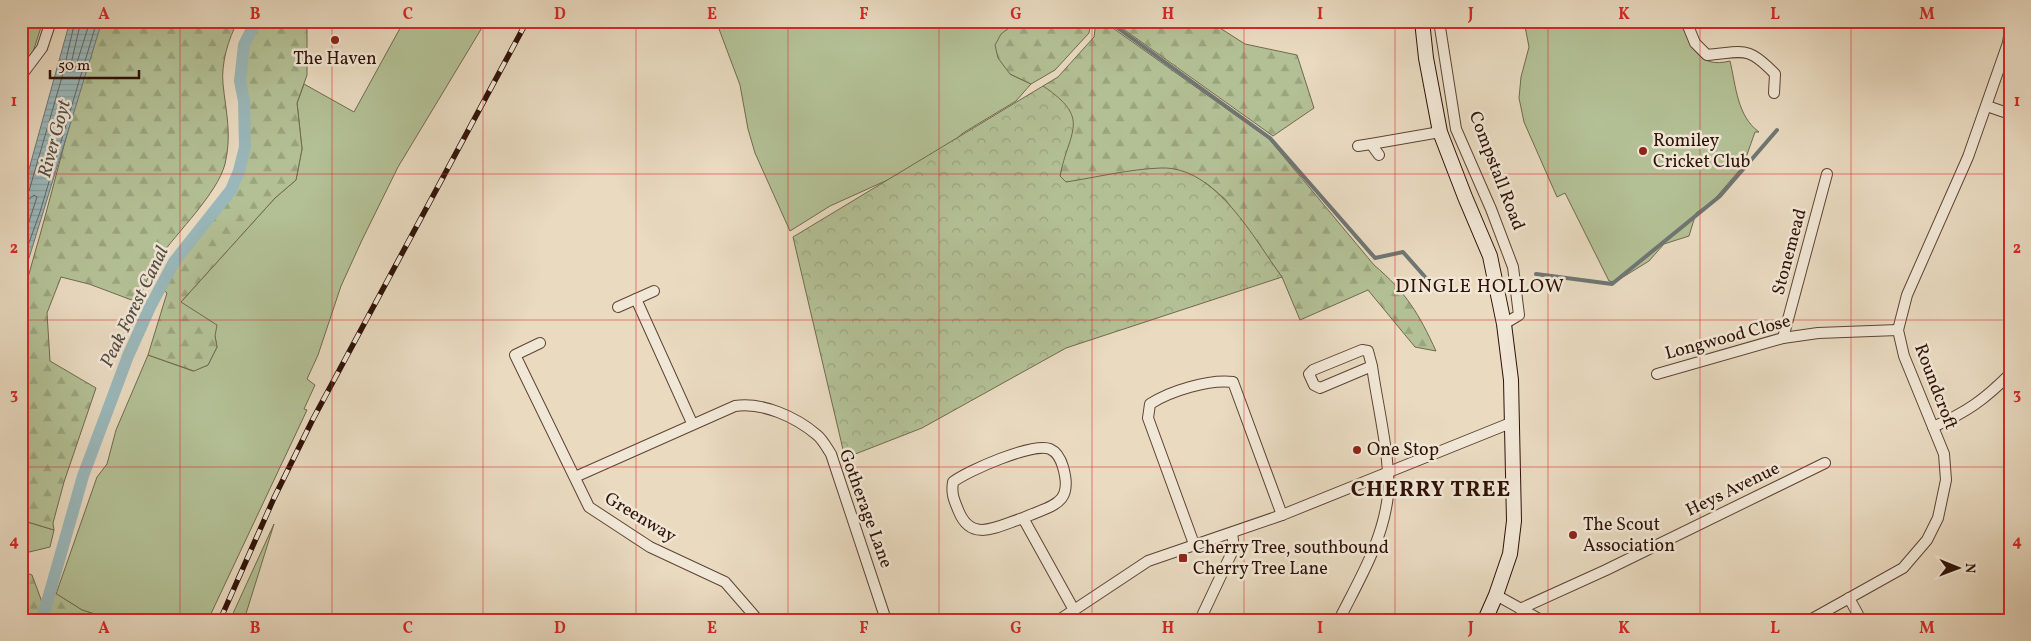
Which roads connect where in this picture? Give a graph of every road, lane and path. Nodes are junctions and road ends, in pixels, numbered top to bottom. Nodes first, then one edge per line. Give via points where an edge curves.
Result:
1 (51, 21) edge
2 (1422, 21) edge
3 (1439, 21) edge
4 (1686, 21) edge
5 (2010, 29) edge
6 (21, 76) edge
7 (1774, 93) dead end
8 (1987, 106) junction
9 (2010, 114) edge
10 (1440, 132) junction
11 (1371, 144) junction
12 (1358, 146) dead end
13 (1379, 154) dead end
14 (1827, 174) dead end
15 (654, 291) dead end
16 (636, 300) junction
17 (618, 307) dead end
18 (1504, 324) junction
19 (1898, 330) junction
20 (1784, 338) junction
21 (540, 343) dead end
22 (1372, 366) junction
23 (1657, 374) dead end
24 (2010, 374) edge
25 (1513, 422) junction
26 (692, 423) junction
27 (1933, 427) junction
28 (1825, 463) dead end
29 (1388, 473) junction
30 (574, 477) junction
31 (1282, 515) junction
32 (1023, 518) junction
33 (1232, 533) junction
34 (1194, 544) junction
35 (1496, 595) junction
36 (1849, 598) junction
37 (1520, 609) junction
38 (1074, 610) junction
39 (758, 620) edge
40 (886, 620) edge
41 (1059, 620) edge
42 (1200, 620) edge
43 (1339, 620) edge
44 (1485, 620) edge
45 (1541, 620) edge
46 (1810, 620) edge
47 (1860, 620) edge

1 - 6 street via 42,48
2 - 10 main road, Compstall Road
3 - 18 street, Compstall Road via 1456,129 1513,266 1519,315
4 - 7 street via 1695,43 1707,55 1737,51 1758,56 1776,74
5 - 8 street, Roundcroft
8 - 9 street
8 - 19 street, Roundcroft via 1907,295
10 - 11 street
10 - 18 main road, Compstall Road via 1490,256
11 - 12 street
11 - 13 street
14 - 20 street, Stonemead
15 - 16 street
16 - 17 street
16 - 26 street
18 - 25 main road, Compstall Road
19 - 20 street, Longwood Close via 1818,333
19 - 27 street, Roundcroft via 1904,356
20 - 23 street, Longwood Close
21 - 30 street, Greenway via 516,355
22 - 22 street via 1320,388 1314,385 1309,374 1362,350 1368,351
22 - 29 street
24 - 27 street via 1985,399
25 - 29 street
25 - 35 main road, Compstall Road via 1514,521 1510,554
26 - 30 street, Gotherage Lane
26 - 40 street, Gotherage Lane via 747,404 763,406 818,436 831,454
27 - 36 street, Roundcroft via 1944,454 1946,480 1942,506 1933,530 1903,568
28 - 37 street, Heys Avenue
29 - 31 street
29 - 43 street via 1388,495 1378,539
30 - 39 street, Greenway via 589,507 650,547 725,582
31 - 33 street
31 - 34 street via 1233,382 1218,380 1162,397 1150,404 1148,418
32 - 32 street via 990,529 974,530 964,524 951,493 953,482 964,473 1036,447 1050,449 1060,458 1068,484 1064,497 1054,505
32 - 38 street
33 - 34 street
33 - 42 street via 1234,548
34 - 38 street via 1148,561
35 - 37 street
35 - 44 main road, Compstall Road
36 - 46 street, Roundcroft
36 - 47 street
37 - 45 street
38 - 41 street

